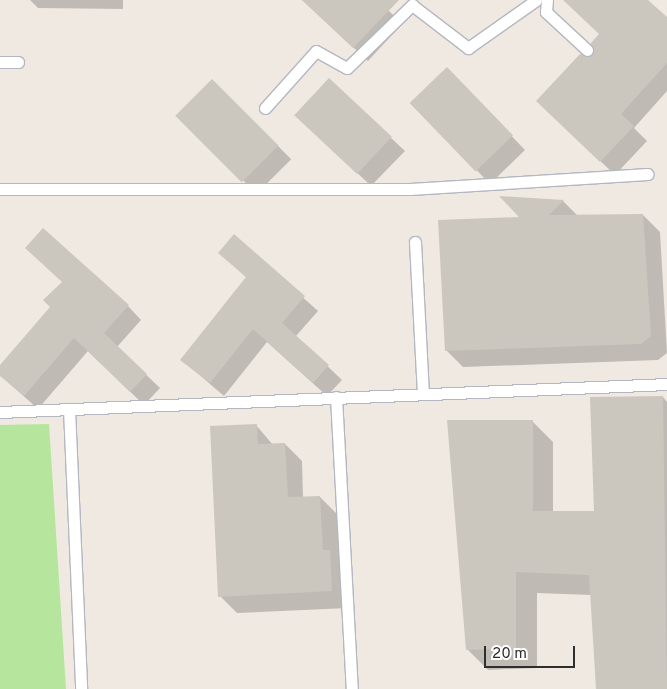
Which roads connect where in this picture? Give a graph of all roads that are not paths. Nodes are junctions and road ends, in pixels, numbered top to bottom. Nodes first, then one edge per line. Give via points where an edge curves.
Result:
1 (536, 0) edge
2 (547, 0) edge
3 (410, 2) edge
4 (587, 50) dead end
5 (0, 62) edge
6 (18, 62) dead end
7 (265, 108) dead end
8 (648, 174) dead end
9 (0, 189) edge
10 (415, 242) dead end
11 (667, 384) edge
12 (423, 393) junction
13 (336, 397) junction
14 (69, 409) junction
15 (0, 412) edge
16 (81, 689) edge
17 (352, 689) edge

1 - 3 lane via 468,48
2 - 4 lane via 546,12
3 - 7 lane via 347,68 316,51
5 - 6 lane
8 - 9 lane via 410,189
10 - 12 lane
11 - 12 lane
12 - 13 lane
13 - 14 lane
13 - 17 lane
14 - 15 lane
14 - 16 lane

